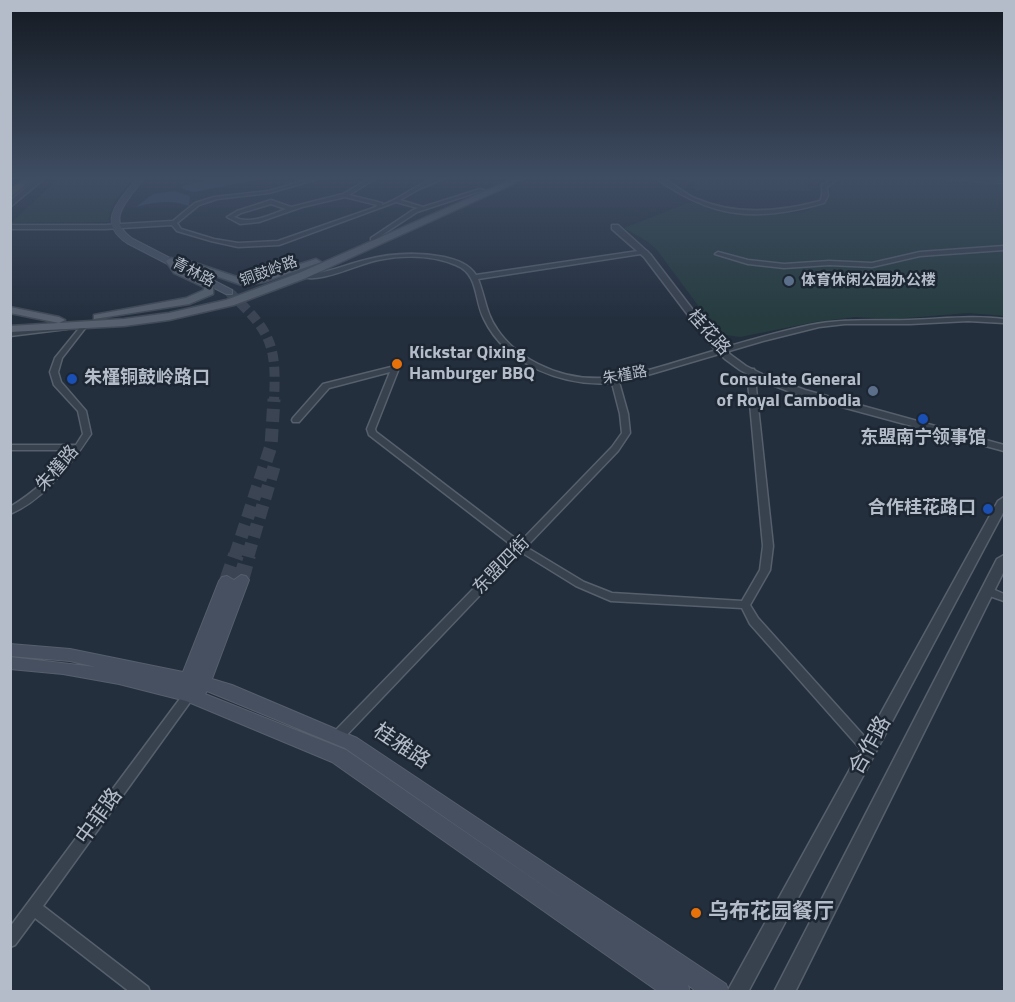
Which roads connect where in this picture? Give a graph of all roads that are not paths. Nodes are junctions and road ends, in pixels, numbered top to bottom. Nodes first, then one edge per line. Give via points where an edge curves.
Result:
1 (142, 225) edge
2 (175, 225) edge
3 (332, 225) edge
4 (394, 225) edge
5 (405, 225) edge
6 (417, 225) edge
7 (120, 226) junction
8 (10, 227) edge
9 (615, 227) dead end
10 (373, 239) junction
11 (1005, 248) edge
12 (645, 252) junction
13 (718, 254) dead end
14 (324, 260) junction
15 (175, 261) junction
16 (302, 276) junction
17 (476, 277) junction
18 (232, 291) tunnel mouth
19 (10, 310) edge
20 (1005, 321) edge
21 (10, 322) edge
22 (86, 323) junction
23 (62, 324) junction
24 (10, 329) edge
25 (10, 334) edge
26 (722, 351) junction
27 (751, 371) junction
28 (615, 379) junction
29 (296, 420) dead end
30 (78, 447) junction
31 (10, 448) edge
32 (1005, 448) edge
33 (1005, 501) edge
34 (10, 511) edge
35 (520, 547) junction
36 (1005, 559) edge
37 (234, 580) tunnel mouth
38 (988, 591) junction
39 (1005, 598) edge
40 (746, 605) junction
41 (10, 650) edge
42 (10, 663) edge
43 (192, 690) junction
44 (337, 737) junction
45 (869, 750) junction
46 (34, 908) junction
47 (10, 940) edge
48 (143, 992) edge
49 (679, 992) edge
50 (718, 992) edge
51 (737, 992) edge
52 (784, 992) edge

1 - 7 street
2 - 3 street via 179,230 213,240 265,245
4 - 10 street
5 - 10 main road, 铜鼓岭路
6 - 16 main road, 铜鼓岭路
7 - 8 street
7 - 15 main road, 青林路 via 130,241
9 - 12 street, 桂花路
10 - 14 main road, 铜鼓岭路
11 - 13 street via 920,254 872,265 772,265
12 - 17 street
12 - 26 street, 桂花路 via 702,331
14 - 15 main road via 246,282 234,282 204,268
14 - 22 main road, 铜鼓岭路 via 199,304
15 - 18 main road, 青林路
15 - 22 main road via 178,271 208,286 209,292 189,301
16 - 17 street via 320,276 397,256 435,257 459,263
16 - 22 main road, 铜鼓岭路 via 195,312
17 - 28 street, 朱槿路 via 488,320 505,343 529,363 559,376 588,381
19 - 23 main road
20 - 26 street, 朱槿路 via 963,317 915,322 842,322
21 - 23 main road, 铜鼓岭路
22 - 23 main road, 铜鼓岭路
22 - 30 street, 朱槿路 via 59,358 54,372 57,383 82,411 87,434
23 - 24 main road, 铜鼓岭路
23 - 25 street
26 - 27 street, 桂花路
26 - 28 street, 朱槿路
27 - 32 street, 桂花路 via 830,401
27 - 40 street via 768,546 765,570
28 - 35 street, 东盟四街 via 626,432
29 - 35 street via 326,386 395,368 372,433
30 - 31 street
30 - 34 street, 朱槿路 via 33,498
33 - 45 street, 合作路
35 - 40 street via 580,584 611,597
35 - 44 street, 东盟四街
36 - 38 street
37 - 43 main road
38 - 39 street
38 - 52 street
40 - 45 street via 754,621
41 - 43 main road, 桂雅路 via 70,655
42 - 43 main road, 桂雅路
43 - 44 main road, 桂雅路 via 226,690
43 - 46 street, 中菲路
43 - 49 main road, 桂雅路 via 339,756
44 - 50 main road, 桂雅路 via 361,749
45 - 51 street, 合作路
46 - 47 street, 中菲路
46 - 48 street

